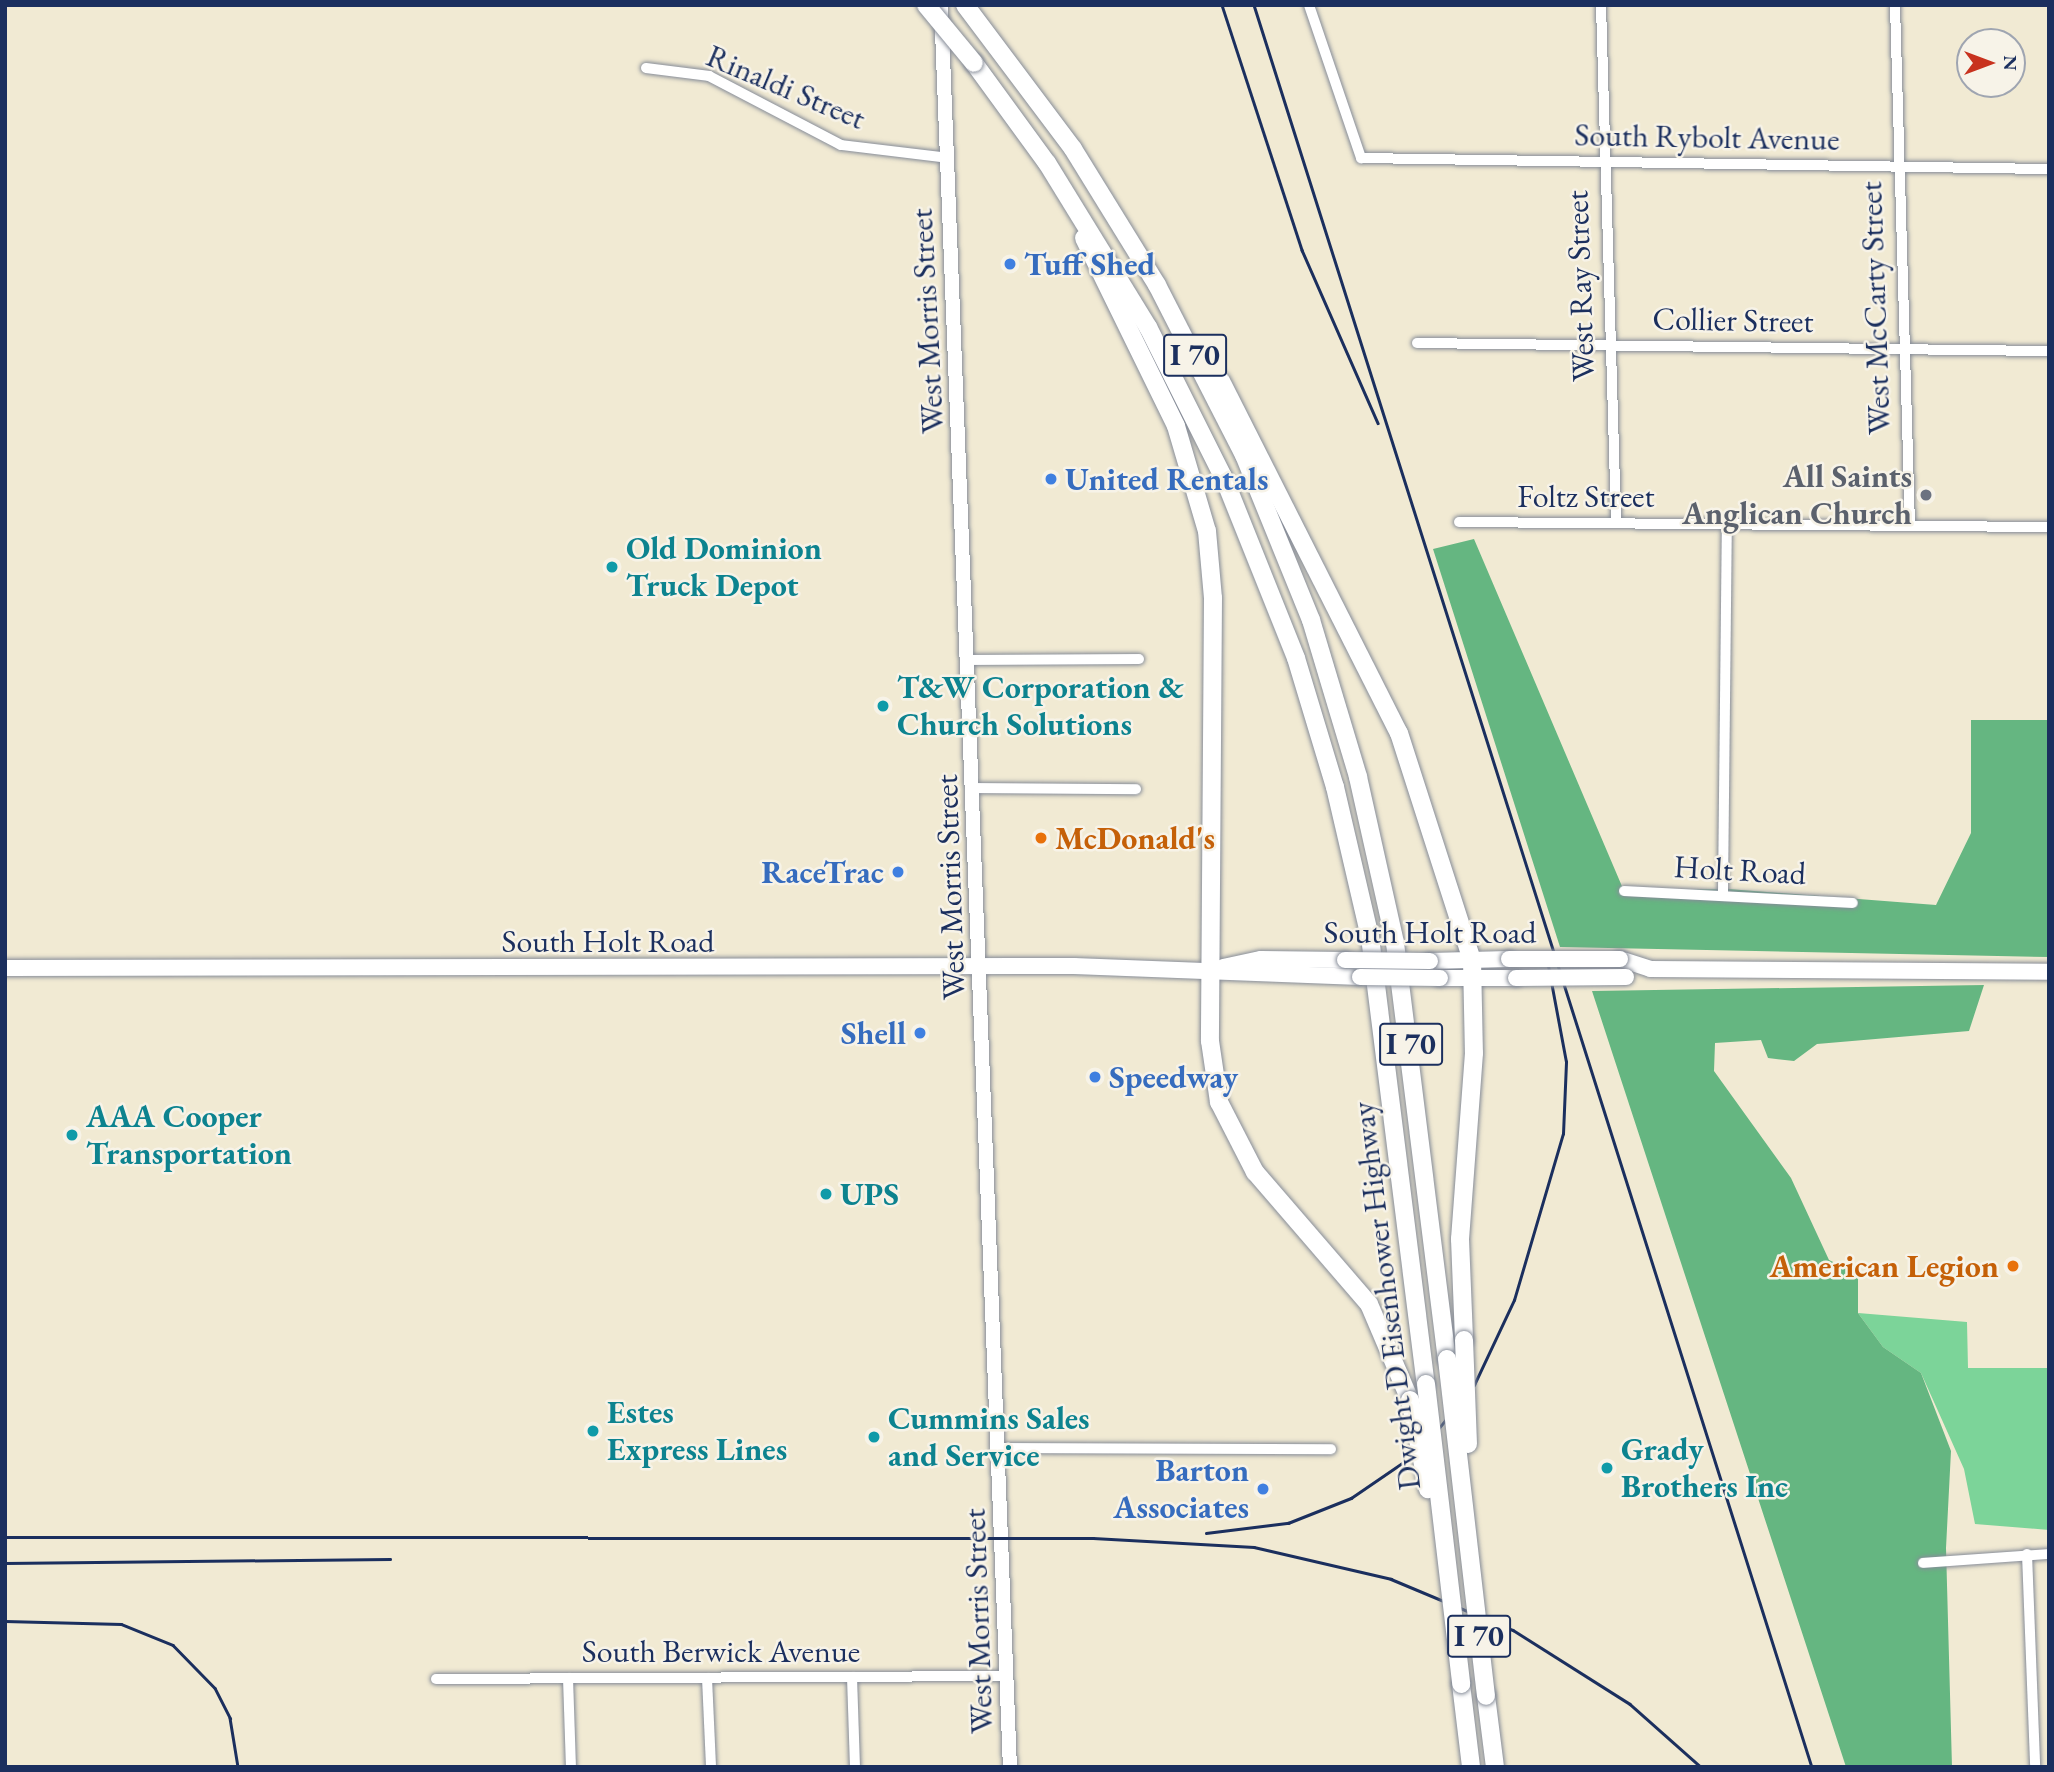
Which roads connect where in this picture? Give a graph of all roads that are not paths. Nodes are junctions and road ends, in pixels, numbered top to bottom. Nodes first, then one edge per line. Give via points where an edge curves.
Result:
1 (926, 5) edge
2 (941, 5) edge
3 (1308, 5) edge
4 (1601, 5) edge
5 (1895, 5) edge
6 (968, 10) edge
7 (646, 68) dead end
8 (948, 158) junction
9 (1601, 162) junction
10 (1047, 163) junction
11 (1896, 167) junction
12 (2049, 169) edge
13 (1157, 285) junction
14 (1417, 344) dead end
15 (1609, 345) junction
16 (1904, 349) junction
17 (2049, 351) edge
18 (1459, 522) dead end
19 (1616, 522) junction
20 (1727, 523) junction
21 (1910, 525) junction
22 (2049, 527) edge
23 (1139, 659) dead end
24 (969, 660) junction
25 (974, 788) junction
26 (1136, 789) dead end
27 (1623, 891) dead end
28 (1723, 892) junction
29 (1853, 903) dead end
30 (1472, 960) junction
31 (982, 966) junction
32 (5, 968) edge
33 (1650, 969) junction
34 (1211, 970) junction
35 (2049, 972) edge
36 (1475, 978) junction
37 (1001, 1448) junction
38 (1331, 1450) dead end
39 (2027, 1554) junction
40 (2049, 1554) edge
41 (1923, 1563) dead end
42 (1473, 1577) junction
43 (1450, 1588) junction
44 (1007, 1676) junction
45 (852, 1677) junction
46 (568, 1678) junction
47 (707, 1678) junction
48 (436, 1679) dead end
49 (571, 1767) edge
50 (710, 1767) edge
51 (855, 1767) edge
52 (1010, 1767) edge
53 (1471, 1767) edge
54 (1494, 1767) edge
55 (2035, 1767) edge

1 - 10 highway, Dwight D Eisenhower Highway / I 70, bridge
2 - 8 main road, West Morris Street
3 - 9 street, South Rybolt Avenue via 1352,146 1365,159
4 - 9 street, West Ray Street
5 - 11 street, West McCarty Street
6 - 13 highway, Dwight D Eisenhower Highway / I 70 via 1073,149
7 - 8 street, Rinaldi Street via 709,76 841,145
8 - 24 main road, West Morris Street
9 - 11 street, South Rybolt Avenue
9 - 15 street, West Ray Street
10 - 34 highway via 1176,426 1205,516 1213,598
10 - 43 highway, Dwight D Eisenhower Highway / I 70, bridge via 1133,301 1203,432 1255,549 1315,719 1375,968
11 - 12 street, South Rybolt Avenue
11 - 16 street, West McCarty Street
13 - 30 highway via 1236,408 1371,667 1426,801
13 - 42 highway, Dwight D Eisenhower Highway / I 70, bridge via 1273,521 1350,744 1399,969
14 - 15 street, Collier Street
15 - 16 street, Collier Street
15 - 19 street, West Ray Street
16 - 17 street, Collier Street
16 - 21 street, West McCarty Street
18 - 19 street, Foltz Street
19 - 20 street, Foltz Street
20 - 21 street, Foltz Street
20 - 28 street
21 - 22 street, Foltz Street
23 - 24 street
24 - 25 main road, West Morris Street
25 - 26 street
25 - 31 main road, West Morris Street
27 - 28 street, Holt Road
28 - 29 street, Holt Road
30 - 33 main road, South Holt Road, bridge via 1620,959
30 - 34 main road, South Holt Road, bridge via 1261,959
30 - 36 highway
31 - 32 main road, South Holt Road
31 - 34 main road, South Holt Road
31 - 37 main road, West Morris Street
33 - 35 main road, South Holt Road
33 - 36 main road, South Holt Road, bridge via 1626,977
34 - 36 main road, South Holt Road, bridge via 1348,978
34 - 43 highway, bridge via 1212,1067 1230,1130 1255,1172 1365,1298 1410,1400
36 - 42 highway, bridge via 1460,1239
37 - 38 street
37 - 44 main road, West Morris Street
39 - 40 street
39 - 41 street
39 - 55 street
42 - 54 highway, Dwight D Eisenhower Highway / I 70, bridge
43 - 53 highway, Dwight D Eisenhower Highway / I 70, bridge
44 - 45 street, South Berwick Avenue
44 - 52 main road, West Morris Street
45 - 47 street, South Berwick Avenue
45 - 51 street
46 - 47 street, South Berwick Avenue
46 - 48 street, South Berwick Avenue
46 - 49 street
47 - 50 street

